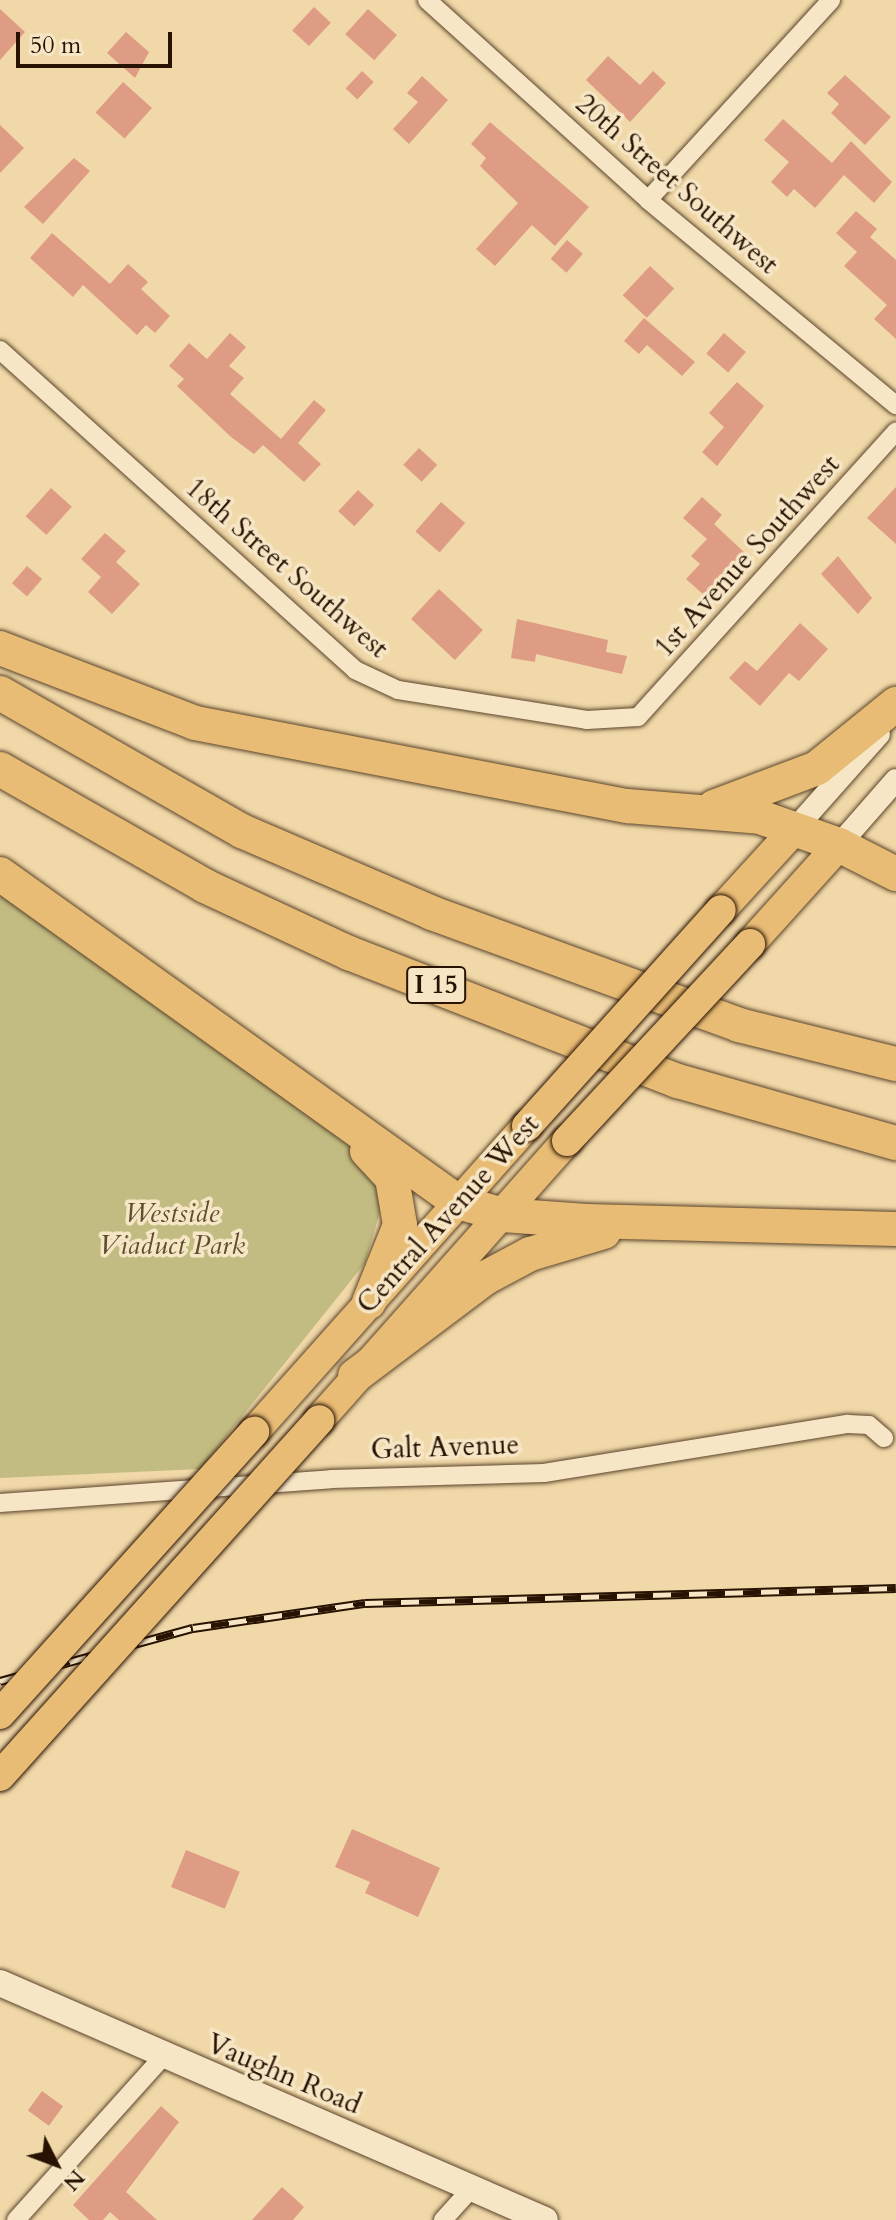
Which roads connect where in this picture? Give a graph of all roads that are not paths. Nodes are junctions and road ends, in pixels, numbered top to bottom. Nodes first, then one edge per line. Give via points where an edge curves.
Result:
1 (427, 0) edge
2 (831, 0) edge
3 (648, 200) junction
4 (0, 350) edge
5 (896, 405) edge
6 (896, 431) edge
7 (0, 648) edge
8 (0, 693) edge
9 (896, 704) edge
10 (896, 715) edge
11 (638, 717) joint
12 (0, 769) edge
13 (896, 780) edge
14 (697, 812) junction
15 (794, 830) junction
16 (839, 845) junction
17 (0, 874) edge
18 (896, 874) edge
19 (896, 1064) edge
20 (334, 1115) junction
21 (896, 1143) edge
22 (458, 1202) junction
23 (503, 1215) junction
24 (705, 1222) junction
25 (896, 1229) edge
26 (369, 1302) junction
27 (355, 1376) junction
28 (884, 1438) dead end
29 (0, 1503) edge
30 (22, 1690) junction
31 (0, 1714) edge
32 (0, 1723) edge
33 (0, 1776) edge
34 (0, 1983) edge
35 (163, 2057) junction
36 (471, 2189) junction
37 (16, 2220) edge
38 (443, 2220) edge
39 (545, 2220) edge

1 - 3 street, 20th Street Southwest
2 - 3 street
3 - 5 street, 20th Street Southwest
4 - 11 street, 18th Street Southwest via 376,683 587,720
6 - 11 street, 1st Avenue Southwest
7 - 14 highway via 195,723 627,806
8 - 19 highway, I 15 via 242,831 432,913 739,1025
9 - 14 highway via 799,778
10 - 15 street, Central Avenue West
12 - 21 highway, I 15 via 205,886 349,953 678,1081
13 - 16 street, Central Avenue West
14 - 15 highway via 760,817
15 - 16 highway
15 - 22 highway, Central Avenue West, bridge
16 - 18 highway
16 - 23 highway, Central Avenue West, bridge
17 - 20 highway
20 - 22 highway
20 - 26 highway via 392,1178 400,1225
22 - 23 highway
22 - 26 highway, Central Avenue West
23 - 24 highway
23 - 27 highway, Central Avenue West
24 - 25 highway
24 - 27 highway via 588,1233 530,1254 485,1278
26 - 30 highway, Central Avenue West, bridge
27 - 33 highway, Central Avenue West, bridge
28 - 29 street, Galt Avenue via 869,1425 848,1424 544,1473 331,1479
30 - 31 highway, Central Avenue West, bridge
30 - 32 highway, bridge
34 - 35 main road, Vaughn Road
35 - 36 main road, Vaughn Road
35 - 37 street
36 - 38 street
36 - 39 main road, Vaughn Road

